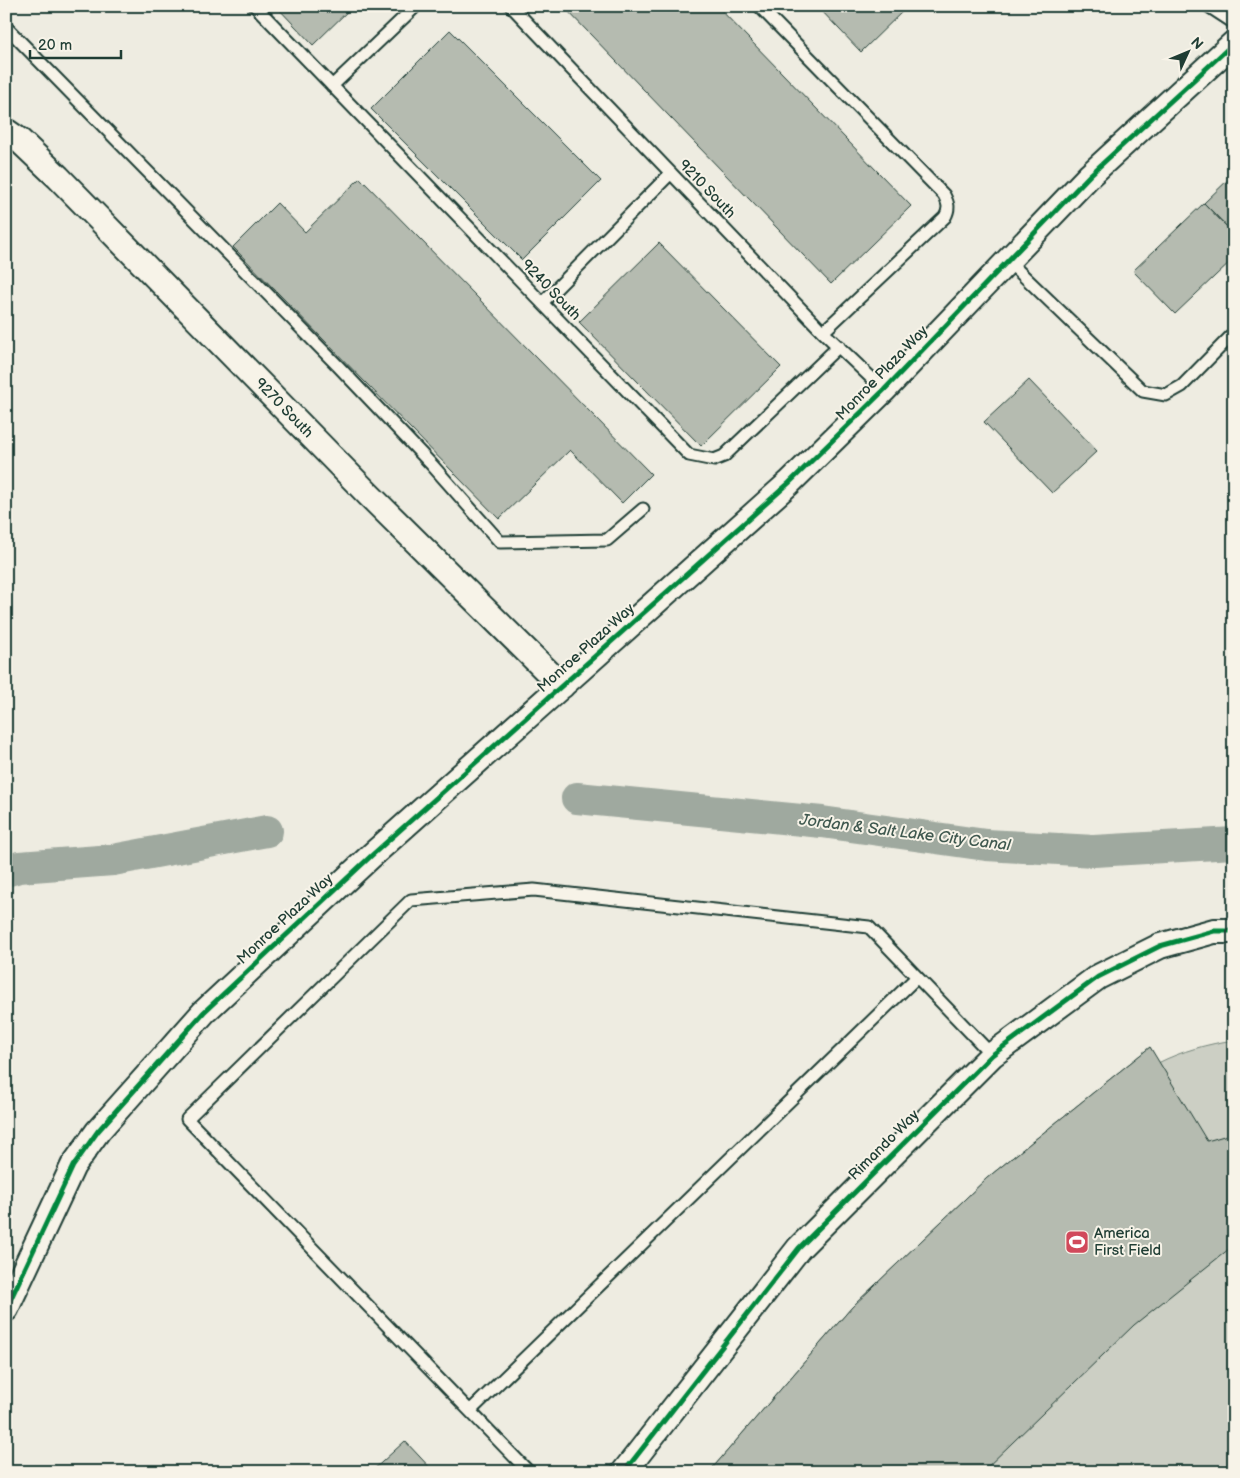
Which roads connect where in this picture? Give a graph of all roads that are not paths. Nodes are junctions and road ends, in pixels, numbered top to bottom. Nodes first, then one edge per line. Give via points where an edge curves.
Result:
1 (255, 6) edge
2 (416, 6) edge
3 (511, 6) edge
4 (759, 6) edge
5 (1208, 6) edge
6 (1234, 22) edge
7 (6, 27) edge
8 (1234, 43) edge
9 (332, 86) junction
10 (6, 130) edge
11 (671, 173) junction
12 (1008, 260) junction
13 (542, 303) junction
14 (823, 332) junction
15 (1234, 333) edge
16 (839, 346) junction
17 (884, 390) junction
18 (643, 509) dead end
19 (562, 686) junction
20 (1234, 931) edge
21 (917, 977) junction
22 (992, 1054) junction
23 (6, 1309) edge
24 (470, 1411) junction
25 (529, 1472) edge
26 (624, 1472) edge

1 - 9 lane, 9240 South
2 - 9 lane
3 - 11 lane, 9210 South
4 - 14 lane via 944,195 948,203 946,217
5 - 6 lane
7 - 18 lane via 345,374 500,542 607,540
8 - 12 street, Monroe Plaza Way via 1090,175
9 - 13 lane, 9240 South
10 - 19 street, 9270 South via 58,177 369,495
11 - 13 lane
11 - 14 lane, 9210 South
12 - 15 lane via 1143,391 1166,395 1182,386
12 - 17 street, Monroe Plaza Way
13 - 16 lane, 9240 South via 689,455 700,458 714,460 724,456
14 - 16 lane, 9210 South
16 - 17 lane, 9210 South
17 - 19 street, Monroe Plaza Way via 783,489
19 - 23 street, Monroe Plaza Way via 251,967 204,1012 144,1079 98,1131 73,1166
20 - 22 street, Rimando Way via 1214,931 1160,946 1098,977
21 - 22 lane
21 - 24 lane
21 - 24 lane via 869,927 534,890 411,900 187,1119
22 - 26 street, Rimando Way via 799,1248
24 - 25 lane

